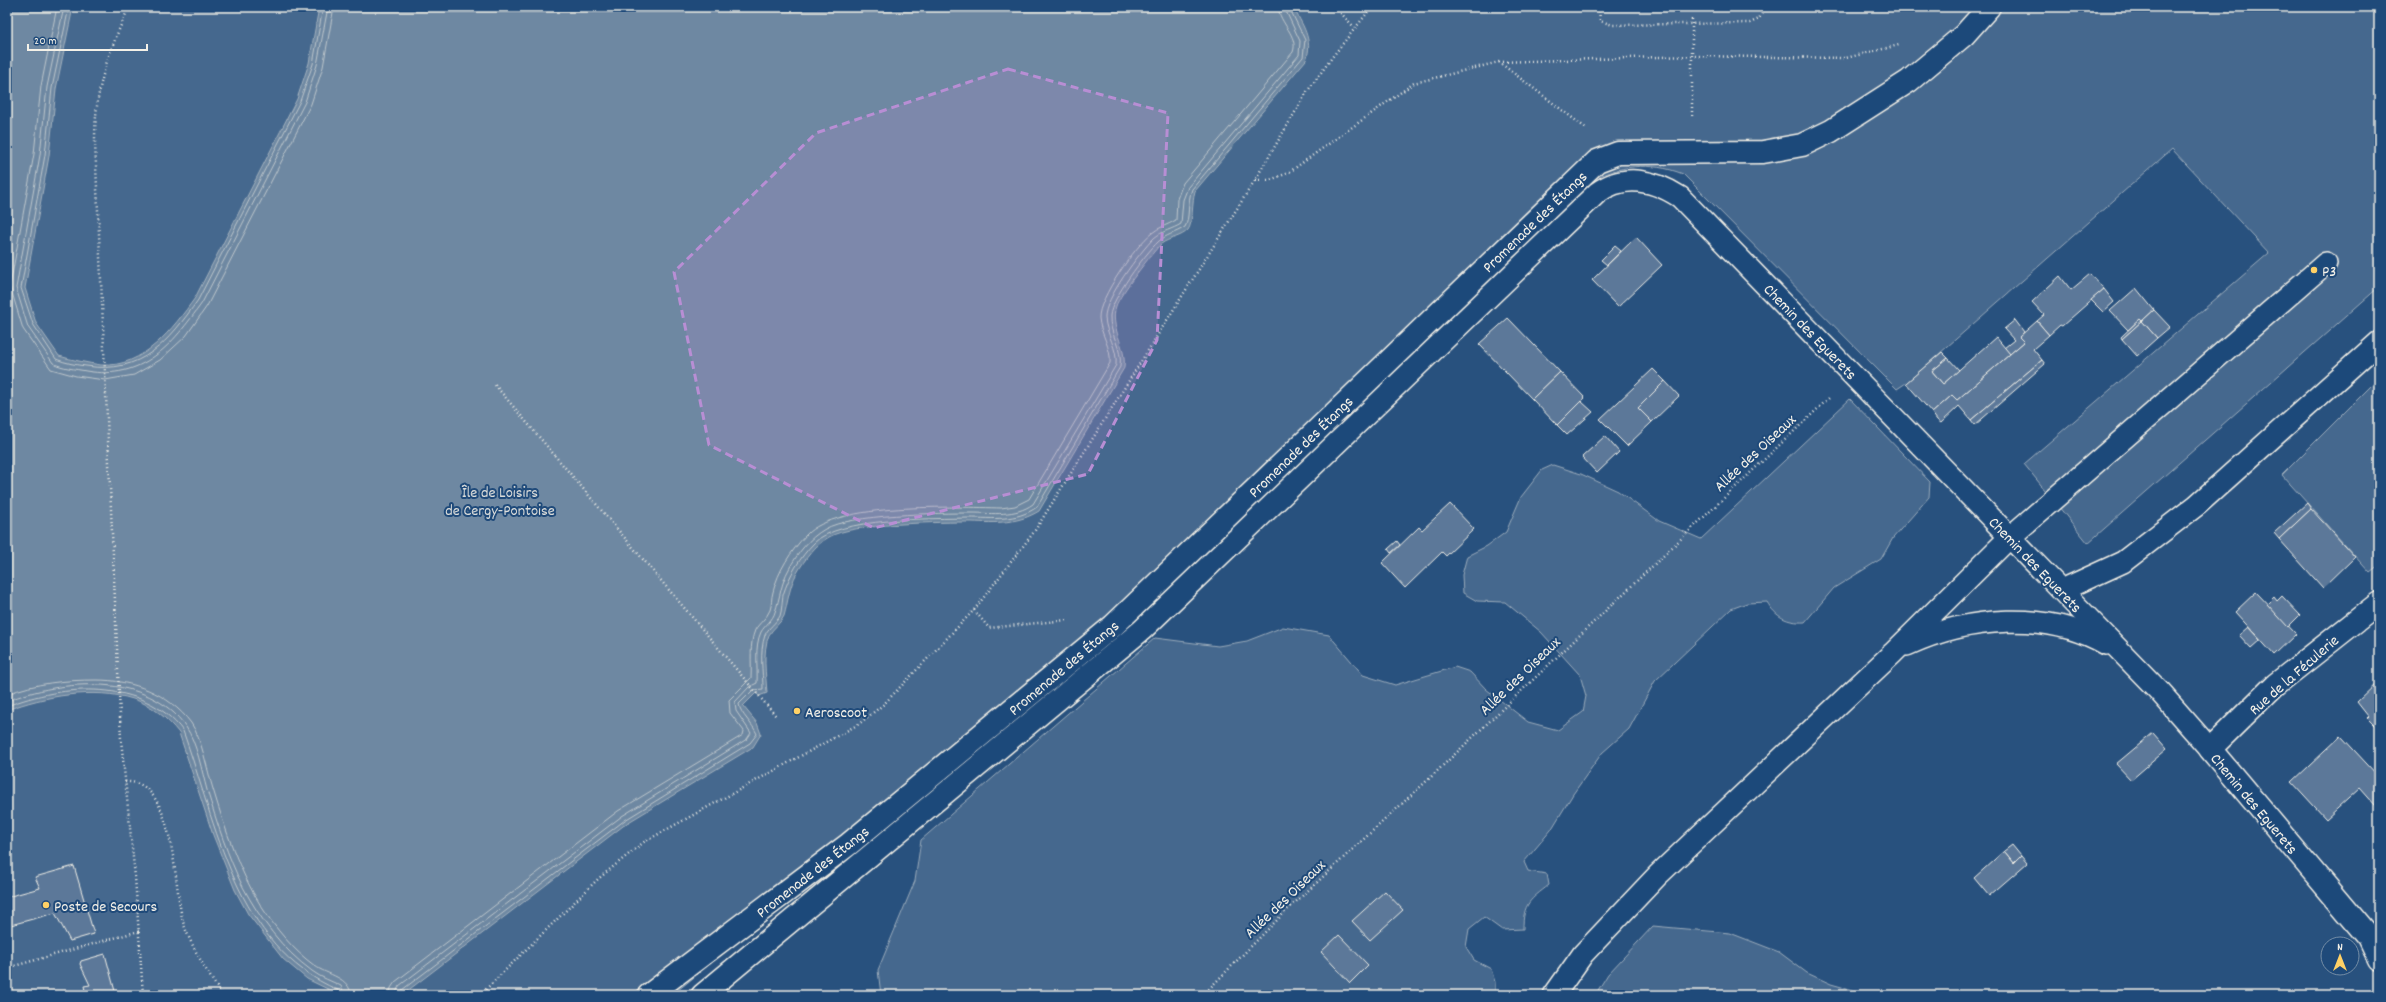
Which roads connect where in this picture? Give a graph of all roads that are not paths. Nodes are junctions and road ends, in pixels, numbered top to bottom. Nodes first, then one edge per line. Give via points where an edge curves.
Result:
1 (1989, 7) edge
2 (1669, 190) joint
3 (2326, 263) dead end
4 (2379, 342) edge
5 (2009, 538) junction
6 (2062, 590) junction
7 (2379, 603) edge
8 (2119, 652) junction
9 (1893, 653) junction
10 (2210, 749) junction
11 (2379, 959) edge
12 (649, 995) edge
13 (702, 995) edge
14 (1554, 995) edge

1 - 12 street, Promenade des Étangs via 1964,34 1909,81 1821,136 1792,148 1772,151 1618,152 1603,157 1114,626 849,844
2 - 5 lane, Chemin des Eguerets via 1680,197 1854,375
2 - 13 lane, Promenade des Étangs via 1648,182 1625,181 1605,187 1597,193 1142,630
3 - 5 lane
4 - 6 lane via 2184,514 2123,562
5 - 6 lane, Chemin des Eguerets
5 - 9 lane
6 - 8 lane, Chemin des Eguerets
7 - 10 street, Rue de la Féculerie via 2275,685
8 - 9 lane via 2079,630 2059,625 2018,621 1974,624 1938,632 1920,638
8 - 10 lane, Chemin des Eguerets via 2159,691
9 - 14 lane via 1658,875 1584,954
10 - 11 street, Chemin des Eguerets via 2369,938

